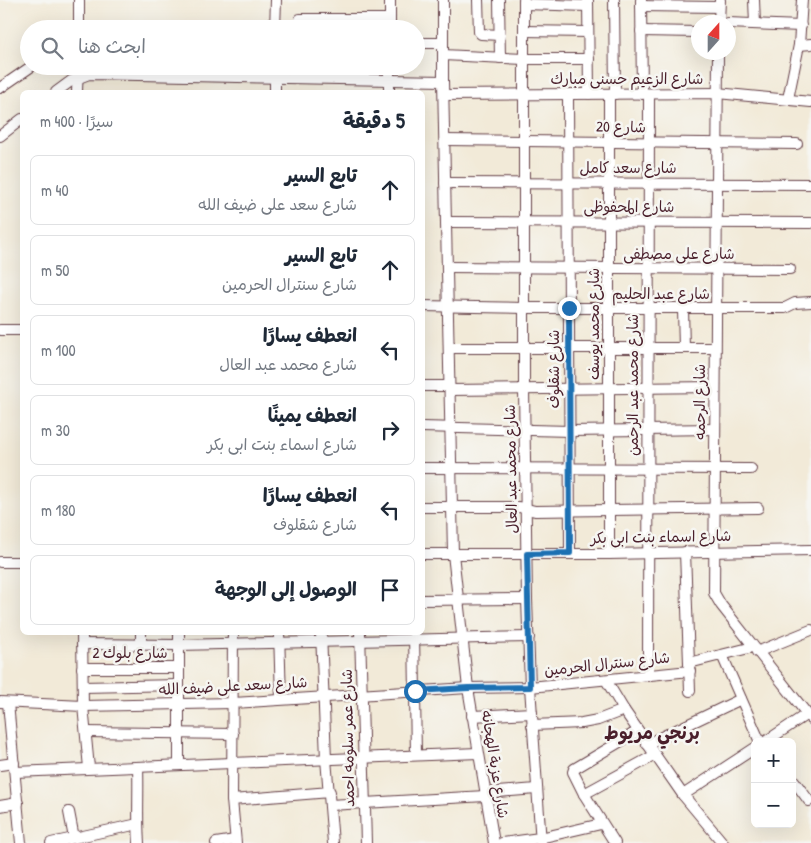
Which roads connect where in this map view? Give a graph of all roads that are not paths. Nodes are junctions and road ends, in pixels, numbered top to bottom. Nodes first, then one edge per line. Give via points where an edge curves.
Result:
1 (79, 0) edge
2 (276, 0) edge
3 (390, 0) edge
4 (443, 0) edge
5 (478, 0) edge
6 (499, 0) edge
7 (614, 0) edge
8 (754, 0) edge
9 (802, 0) edge
10 (524, 2) edge
11 (588, 3) edge
12 (641, 3) edge
13 (661, 3) edge
14 (719, 4) edge
15 (300, 19) dead end
16 (79, 20) edge
17 (275, 20) edge
18 (318, 20) edge
19 (390, 20) edge
20 (736, 23) edge
21 (755, 24) junction
22 (800, 26) junction
23 (641, 30) junction
24 (524, 31) junction
25 (588, 32) junction
26 (691, 32) edge
27 (500, 34) junction
28 (425, 43) edge
29 (443, 43) junction
30 (811, 44) edge
31 (799, 45) junction
32 (443, 55) junction
33 (500, 58) junction
34 (524, 59) junction
35 (588, 60) junction
36 (718, 60) edge
37 (20, 74) edge
38 (85, 75) edge
39 (126, 75) edge
40 (275, 75) edge
41 (389, 75) edge
42 (78, 77) junction
43 (275, 79) junction
44 (389, 80) junction
45 (443, 81) junction
46 (0, 88) edge
47 (59, 90) edge
48 (77, 90) edge
49 (275, 90) edge
50 (389, 90) edge
51 (717, 93) junction
52 (524, 94) junction
53 (568, 94) junction
54 (589, 94) junction
55 (612, 94) junction
56 (645, 94) junction
57 (444, 95) junction
58 (788, 99) junction
59 (811, 102) edge
60 (20, 121) edge
61 (0, 136) edge
62 (445, 140) junction
63 (524, 141) junction
64 (568, 141) junction
65 (609, 142) junction
66 (648, 142) junction
67 (717, 143) junction
68 (797, 144) dead end
69 (445, 183) junction
70 (524, 183) junction
71 (568, 183) junction
72 (609, 183) junction
73 (648, 183) junction
74 (716, 183) junction
75 (811, 184) edge
76 (446, 222) junction
77 (524, 222) junction
78 (569, 222) junction
79 (609, 222) junction
80 (648, 222) junction
81 (716, 222) junction
82 (811, 222) edge
83 (448, 267) junction
84 (524, 268) junction
85 (569, 268) junction
86 (609, 268) junction
87 (648, 268) junction
88 (716, 269) junction
89 (790, 269) dead end
90 (811, 302) edge
91 (425, 306) edge
92 (449, 307) junction
93 (524, 308) junction
94 (569, 308) junction
95 (609, 308) junction
96 (648, 309) junction
97 (682, 309) junction
98 (716, 309) junction
99 (0, 330) edge
100 (20, 330) edge
101 (449, 348) junction
102 (524, 348) junction
103 (569, 348) junction
104 (609, 348) junction
105 (648, 348) junction
106 (684, 348) junction
107 (715, 348) junction
108 (425, 386) edge
109 (450, 388) junction
110 (609, 388) junction
111 (648, 388) junction
112 (715, 388) junction
113 (524, 389) junction
114 (570, 389) junction
115 (425, 428) edge
116 (451, 428) junction
117 (714, 429) junction
118 (525, 430) junction
119 (609, 430) junction
120 (648, 430) junction
121 (570, 431) junction
122 (425, 468) edge
123 (451, 468) junction
124 (525, 469) junction
125 (570, 469) junction
126 (609, 469) junction
127 (648, 469) junction
128 (714, 469) junction
129 (751, 469) dead end
130 (425, 506) edge
131 (452, 506) junction
132 (714, 508) junction
133 (758, 508) dead end
134 (526, 509) junction
135 (648, 509) junction
136 (609, 510) junction
137 (570, 511) junction
138 (811, 550) edge
139 (714, 551) junction
140 (685, 552) junction
141 (570, 553) junction
142 (648, 553) junction
143 (425, 554) edge
144 (453, 554) junction
145 (527, 554) junction
146 (609, 554) junction
147 (0, 562) edge
148 (20, 562) edge
149 (527, 599) junction
150 (425, 600) edge
151 (457, 600) junction
152 (811, 630) edge
153 (82, 635) edge
154 (141, 635) edge
155 (179, 635) edge
156 (233, 635) edge
157 (360, 636) edge
158 (414, 636) edge
159 (279, 637) edge
160 (321, 637) edge
161 (529, 637) junction
162 (462, 639) junction
163 (82, 644) junction
164 (233, 644) junction
165 (141, 645) junction
166 (179, 645) junction
167 (755, 649) junction
168 (722, 655) junction
169 (689, 667) junction
170 (82, 668) junction
171 (179, 668) junction
172 (648, 676) junction
173 (606, 680) junction
174 (179, 685) junction
175 (82, 687) junction
176 (530, 687) junction
177 (468, 688) junction
178 (415, 691) junction
179 (690, 691) dead end
180 (361, 694) junction
181 (323, 696) junction
182 (281, 699) junction
183 (741, 699) junction
184 (4, 702) edge
185 (233, 703) junction
186 (179, 705) junction
187 (83, 706) junction
188 (624, 710) junction
189 (532, 713) junction
190 (472, 716) junction
191 (809, 716) edge
192 (532, 725) junction
193 (638, 731) junction
194 (86, 732) junction
195 (179, 734) junction
196 (233, 734) junction
197 (762, 738) edge
198 (769, 738) edge
199 (647, 744) junction
200 (751, 751) edge
201 (478, 753) junction
202 (416, 755) junction
203 (655, 755) junction
204 (363, 758) junction
205 (326, 759) junction
206 (232, 762) junction
207 (179, 764) junction
208 (0, 765) edge
209 (15, 767) junction
210 (138, 767) junction
211 (89, 768) junction
212 (796, 783) edge
213 (536, 788) junction
214 (330, 792) junction
215 (485, 794) junction
216 (584, 794) junction
217 (683, 795) junction
218 (232, 800) junction
219 (809, 801) dead end
220 (18, 803) junction
221 (364, 804) junction
222 (330, 805) junction
223 (0, 806) edge
224 (69, 812) dead end
225 (138, 824) junction
226 (601, 824) junction
227 (74, 838) junction
228 (540, 841) edge
229 (236, 842) edge
230 (21, 843) edge
231 (51, 843) edge
232 (139, 843) edge
233 (216, 843) edge
234 (333, 843) edge
235 (366, 843) edge
236 (494, 843) edge
237 (502, 843) edge
238 (615, 843) edge
239 (723, 843) edge

1 - 16 street
2 - 17 street
3 - 19 street
4 - 29 street, شارع عزبة الهجانه
5 - 27 street via 478,32
6 - 27 street
7 - 55 street, شارع محمد يوسف
8 - 21 street
9 - 22 street
10 - 11 street
10 - 24 street, شارع محمد عبد العال
11 - 25 street
12 - 13 street
12 - 23 street, شارع محمد عبد الرحمن
13 - 14 street
15 - 18 street
20 - 21 street
21 - 22 street
22 - 31 street
23 - 26 street
23 - 56 street, شارع محمد عبد الرحمن
24 - 25 street
24 - 34 street, شارع محمد عبد العال
25 - 35 street
27 - 33 street
28 - 29 street
29 - 32 street, شارع عزبة الهجانه
30 - 31 street
31 - 58 street
32 - 33 street
32 - 45 street, شارع عزبة الهجانه
33 - 34 street
34 - 35 street
34 - 52 street, شارع محمد عبد العال
35 - 54 street
36 - 51 street, شارع الرحمه
37 - 46 street
38 - 42 street
39 - 43 street
40 - 43 street
41 - 44 street
42 - 47 street
42 - 48 street
43 - 44 street
43 - 49 street
44 - 45 street
44 - 50 street
45 - 57 street, شارع عزبة الهجانه
51 - 56 street, شارع الزعيم حسنى مبارك
51 - 58 street, شارع الزعيم حسنى مبارك
51 - 67 street, شارع الرحمه
52 - 53 street, شارع الزعيم حسنى مبارك
52 - 57 street, شارع الزعيم حسنى مبارك
52 - 63 street, شارع محمد عبد العال
53 - 54 street, شارع الزعيم حسنى مبارك
53 - 64 street, شارع شقلوف
54 - 55 street, شارع الزعيم حسنى مبارك
55 - 56 street, شارع الزعيم حسنى مبارك
55 - 65 street, شارع محمد يوسف
56 - 66 street, شارع محمد عبد الرحمن
57 - 62 street, شارع عزبة الهجانه
58 - 59 street, شارع الزعيم حسنى مبارك
60 - 61 street
62 - 63 street, شارع 20
62 - 69 street, شارع عزبة الهجانه
63 - 64 street, شارع 20
63 - 70 street, شارع محمد عبد العال
64 - 65 street, شارع 20
64 - 71 street, شارع شقلوف
65 - 66 street, شارع 20
65 - 72 street, شارع محمد يوسف
66 - 67 street, شارع 20
66 - 73 street, شارع محمد عبد الرحمن
67 - 68 street, شارع 20
67 - 74 street, شارع الرحمه
69 - 70 street, شارع سعد كامل
69 - 76 street, شارع عزبة الهجانه
70 - 71 street, شارع سعد كامل
70 - 77 street, شارع محمد عبد العال
71 - 72 street, شارع سعد كامل
71 - 78 street, شارع شقلوف
72 - 73 street, شارع سعد كامل
72 - 79 street, شارع محمد يوسف
73 - 74 street, شارع سعد كامل
73 - 80 street, شارع محمد عبد الرحمن
74 - 75 street, شارع سعد كامل
74 - 81 street, شارع الرحمه
76 - 77 street, شارع المحفوظى
76 - 83 street, شارع عزبة الهجانه
77 - 78 street, شارع المحفوظى
77 - 84 street, شارع محمد عبد العال
78 - 79 street, شارع المحفوظى
78 - 85 street, شارع شقلوف
79 - 80 street, شارع المحفوظى
79 - 86 street, شارع محمد يوسف
80 - 81 street, شارع المحفوظى
80 - 87 street, شارع محمد عبد الرحمن
81 - 82 street, شارع المحفوظى
81 - 88 street, شارع الرحمه
83 - 84 street, شارع على مصطفى
83 - 92 street, شارع عزبة الهجانه
84 - 85 street, شارع على مصطفى
84 - 93 street, شارع محمد عبد العال
85 - 86 street, شارع على مصطفى
85 - 94 street, شارع شقلوف
86 - 87 street, شارع على مصطفى
86 - 95 street, شارع محمد يوسف
87 - 88 street, شارع على مصطفى
87 - 96 street, شارع محمد عبد الرحمن
88 - 89 street, شارع على مصطفى
88 - 98 street, شارع الرحمه
90 - 98 street, شارع عبد الحليم via 795,303 786,308
91 - 92 street, شارع عبد الحليم
92 - 93 street, شارع عبد الحليم
92 - 101 street, شارع عزبة الهجانه
93 - 94 street, شارع عبد الحليم
93 - 102 street, شارع محمد عبد العال
94 - 95 street, شارع عبد الحليم
94 - 103 street, شارع شقلوف
95 - 96 street, شارع عبد الحليم
95 - 104 street, شارع محمد يوسف
96 - 97 street, شارع عبد الحليم
96 - 105 street, شارع محمد عبد الرحمن
97 - 98 street, شارع عبد الحليم
97 - 106 street
98 - 107 street, شارع الرحمه
99 - 100 street
101 - 102 street
101 - 109 street, شارع عزبة الهجانه
102 - 103 street
102 - 113 street, شارع محمد عبد العال
103 - 104 street
103 - 114 street, شارع شقلوف
104 - 105 street
104 - 110 street, شارع محمد يوسف
105 - 106 street
105 - 111 street, شارع محمد عبد الرحمن
106 - 107 street
107 - 112 street, شارع الرحمه
108 - 109 street
109 - 113 street
109 - 116 street, شارع عزبة الهجانه
110 - 111 street
110 - 114 street
110 - 119 street, شارع محمد يوسف
111 - 112 street
111 - 120 street, شارع محمد عبد الرحمن
112 - 117 street, شارع الرحمه
113 - 114 street
113 - 118 street, شارع محمد عبد العال
114 - 121 street, شارع شقلوف
115 - 116 street
116 - 118 street
116 - 123 street, شارع عزبة الهجانه
117 - 120 street
117 - 128 street, شارع الرحمه
118 - 121 street
118 - 124 street, شارع محمد عبد العال
119 - 120 street
119 - 121 street
119 - 126 street, شارع محمد يوسف
120 - 127 street, شارع محمد عبد الرحمن
121 - 125 street, شارع شقلوف
122 - 123 street
123 - 124 street
123 - 131 street, شارع عزبة الهجانه
124 - 125 street
124 - 134 street, شارع محمد عبد العال
125 - 126 street
125 - 137 street, شارع شقلوف
126 - 127 street
126 - 136 street, شارع محمد يوسف
127 - 128 street
127 - 135 street, شارع محمد عبد الرحمن
128 - 129 street
128 - 132 street, شارع الرحمه
130 - 131 street
131 - 134 street
131 - 144 street, شارع عزبة الهجانه
132 - 133 street
132 - 135 street
132 - 139 street, شارع الرحمه
134 - 137 street
134 - 145 street, شارع محمد عبد العال
135 - 136 street
135 - 142 street, شارع محمد عبد الرحمن
136 - 137 street
136 - 146 street, شارع محمد يوسف
137 - 141 street, شارع شقلوف
138 - 139 street, شارع اسماء بنت ابى بكر
139 - 140 street, شارع اسماء بنت ابى بكر
139 - 167 street, شارع الرحمه via 716,599
140 - 142 street, شارع اسماء بنت ابى بكر
140 - 169 street
141 - 145 street, شارع اسماء بنت ابى بكر
141 - 146 street, شارع اسماء بنت ابى بكر
142 - 146 street, شارع اسماء بنت ابى بكر
142 - 172 street, شارع محمد عبد الرحمن
143 - 144 street, شارع اسماء بنت ابى بكر
144 - 145 street, شارع اسماء بنت ابى بكر
144 - 151 street, شارع عزبة الهجانه
145 - 149 street, شارع محمد عبد العال
147 - 148 street
149 - 151 street
149 - 161 street, شارع محمد عبد العال
150 - 151 street
151 - 162 street, شارع عزبة الهجانه
152 - 167 street, شارع سنترال الحرمين
153 - 163 street
154 - 165 street
155 - 166 street
156 - 164 street
157 - 158 street
157 - 160 street
157 - 180 street, شارع عمر سلومه احمد
158 - 162 street
158 - 178 street
159 - 160 street
159 - 164 street
159 - 182 street
160 - 181 street
161 - 162 street
161 - 176 street, شارع محمد عبد العال
162 - 177 street, شارع عزبة الهجانه
163 - 165 street
163 - 170 street
164 - 166 street
164 - 185 street
165 - 166 street
166 - 171 street
167 - 168 street, شارع سنترال الحرمين
167 - 191 street, شارع الرحمه
168 - 169 street, شارع سنترال الحرمين
168 - 183 street
169 - 172 street, شارع سنترال الحرمين
169 - 179 street
170 - 171 street, شارع بلوك 2
170 - 175 street
171 - 174 street
172 - 173 street, شارع سنترال الحرمين
173 - 176 street, شارع سنترال الحرمين
173 - 188 street
174 - 175 street
174 - 186 street
175 - 187 street
176 - 177 street, شارع سنترال الحرمين
176 - 189 street, شارع محمد عبد العال
177 - 178 street, شارع سعد على ضيف الله
177 - 190 street, شارع عزبة الهجانه
178 - 180 street, شارع سعد على ضيف الله
178 - 202 street
180 - 181 street, شارع سعد على ضيف الله
180 - 204 street, شارع عمر سلومه احمد
181 - 182 street, شارع سعد على ضيف الله
181 - 205 street
182 - 185 street, شارع سعد على ضيف الله
183 - 197 street
183 - 199 street
184 - 187 street, شارع سعد على ضيف الله
184 - 209 street
185 - 186 street, شارع سعد على ضيف الله
185 - 196 street
186 - 187 street, شارع سعد على ضيف الله
186 - 195 street
187 - 194 street
188 - 192 street via 590,721
188 - 193 street
189 - 190 street
189 - 192 street, شارع محمد عبد العال
190 - 201 street, شارع عزبة الهجانه
191 - 198 street
192 - 213 street, شارع محمد عبد العال
193 - 199 street
193 - 216 street via 574,769
194 - 195 street
194 - 211 street
195 - 196 street
195 - 207 street
196 - 206 street
199 - 203 street
200 - 217 street
201 - 202 street
201 - 215 street, شارع عزبة الهجانه
202 - 204 street
203 - 216 street
203 - 217 street
204 - 205 street
204 - 221 street, شارع عمر سلومه احمد
205 - 206 street
205 - 214 street
206 - 207 street
206 - 218 street
207 - 210 street
208 - 209 street
209 - 211 street
209 - 220 street
210 - 211 street
210 - 225 street
212 - 219 street
213 - 215 street
213 - 228 street, شارع محمد عبد العال
214 - 218 street
214 - 222 street
215 - 221 street
215 - 236 street, شارع عزبة الهجانه
216 - 226 street
217 - 239 street
218 - 229 street
220 - 223 street
220 - 230 street
221 - 222 street
221 - 235 street, شارع عمر سلومه احمد
222 - 234 street
224 - 227 street
225 - 227 street
225 - 232 street
226 - 228 street
226 - 238 street
227 - 231 street
228 - 237 street
229 - 233 street

